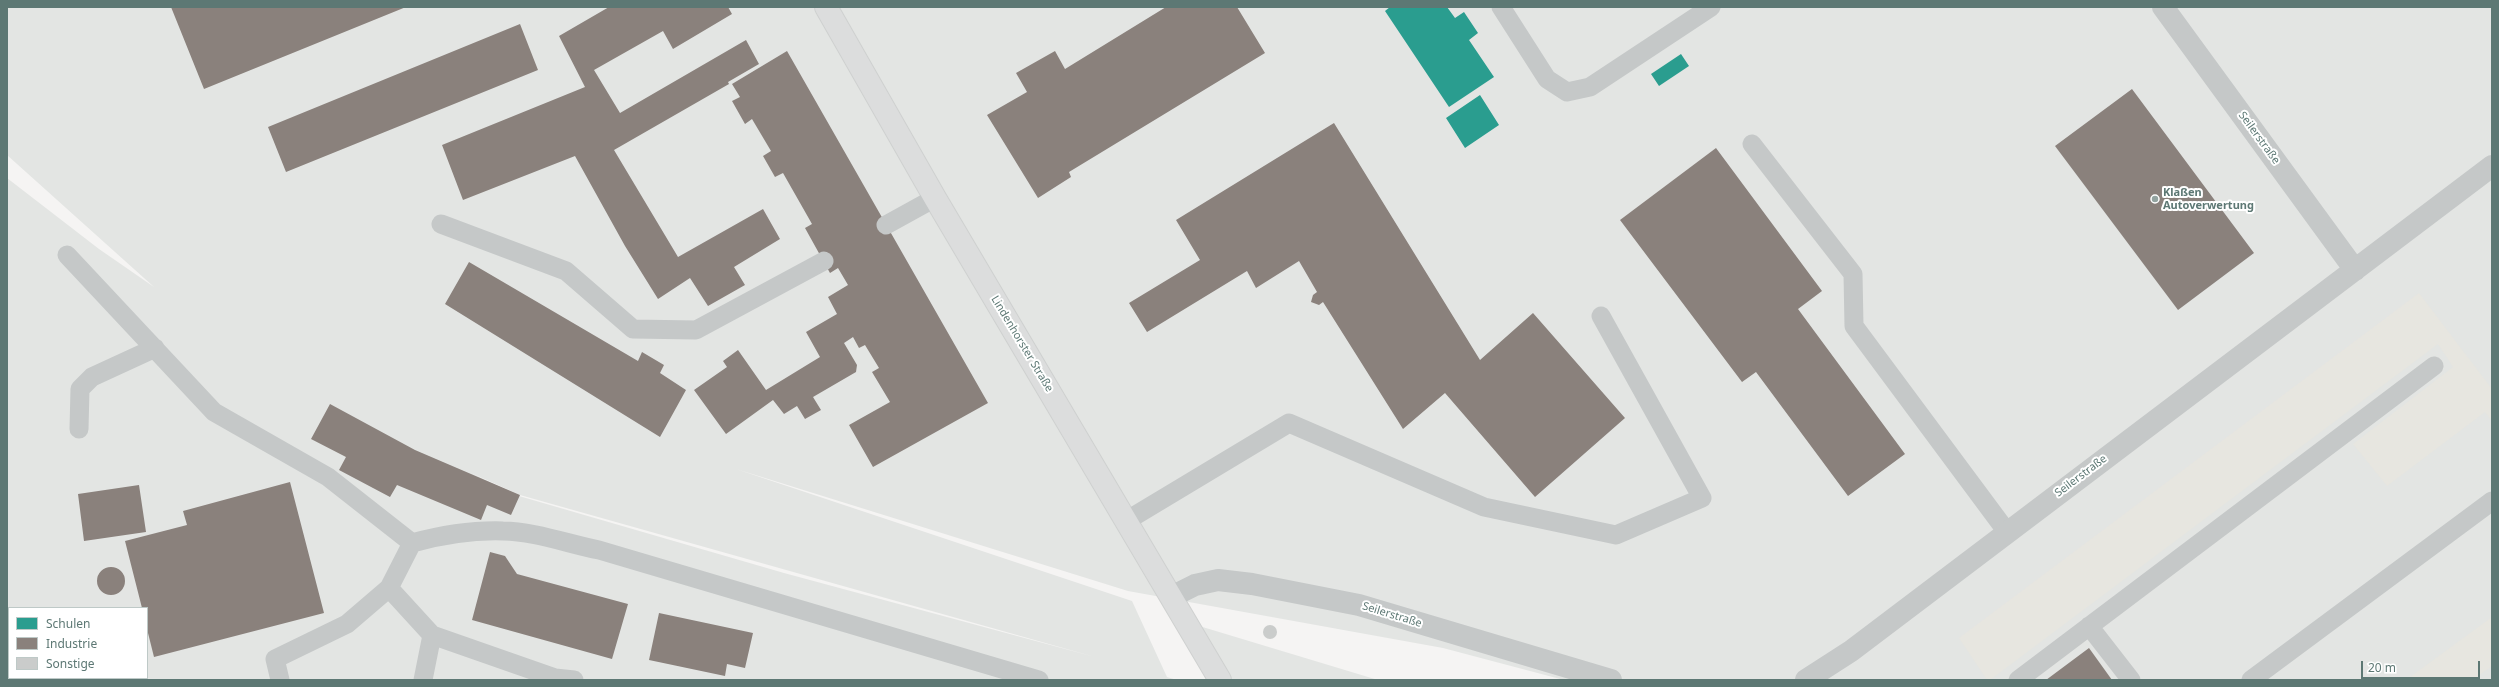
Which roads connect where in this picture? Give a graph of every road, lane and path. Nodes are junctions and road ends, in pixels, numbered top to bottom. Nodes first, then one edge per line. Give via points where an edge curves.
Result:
1 (826, 7) edge
2 (1501, 7) edge
3 (1711, 7) edge
4 (2163, 7) edge
5 (1752, 144) dead end
6 (2492, 166) edge
7 (935, 198) junction
8 (441, 224) dead end
9 (886, 226) dead end
10 (67, 255) dead end
11 (824, 261) dead end
12 (2356, 270) junction
13 (1601, 316) dead end
14 (155, 348) junction
15 (2434, 366) dead end
16 (79, 428) dead end
17 (2492, 501) edge
18 (1126, 521) junction
19 (2007, 532) junction
20 (412, 543) junction
21 (389, 588) junction
22 (1171, 597) junction
23 (2089, 626) junction
24 (432, 635) junction
25 (1812, 679) edge
26 (280, 680) edge
27 (423, 680) edge
28 (574, 680) edge
29 (1040, 680) edge
30 (1220, 680) edge
31 (1611, 680) edge
32 (2018, 680) edge
33 (2131, 680) edge
34 (2250, 680) edge

1 - 7 street, Lindenhorster Straße
2 - 3 lane via 1547,79 1567,92 1590,87
4 - 12 street, Seilerstraße
5 - 19 lane via 1854,274 1854,326
6 - 12 street, Seilerstraße
7 - 9 lane
7 - 18 street, Lindenhorster Straße
8 - 11 lane via 566,271 633,329 696,330
10 - 14 lane
12 - 19 street, Seilerstraße
13 - 18 lane via 1702,498 1616,535 1484,507 1289,423
14 - 16 lane via 92,377 80,389
14 - 20 lane via 214,412 328,477
15 - 23 lane
17 - 34 lane
18 - 22 street, Lindenhorster Straße
19 - 25 street, Seilerstraße
20 - 21 lane
20 - 29 lane via 444,535 504,531 540,537 599,550
21 - 24 lane
21 - 26 lane via 347,624 275,659
22 - 30 street, Lindenhorster Straße
22 - 31 street, Seilerstraße via 1195,585 1218,580 1252,584 1359,605
23 - 32 lane
23 - 33 lane
24 - 27 lane
24 - 28 lane via 555,678

